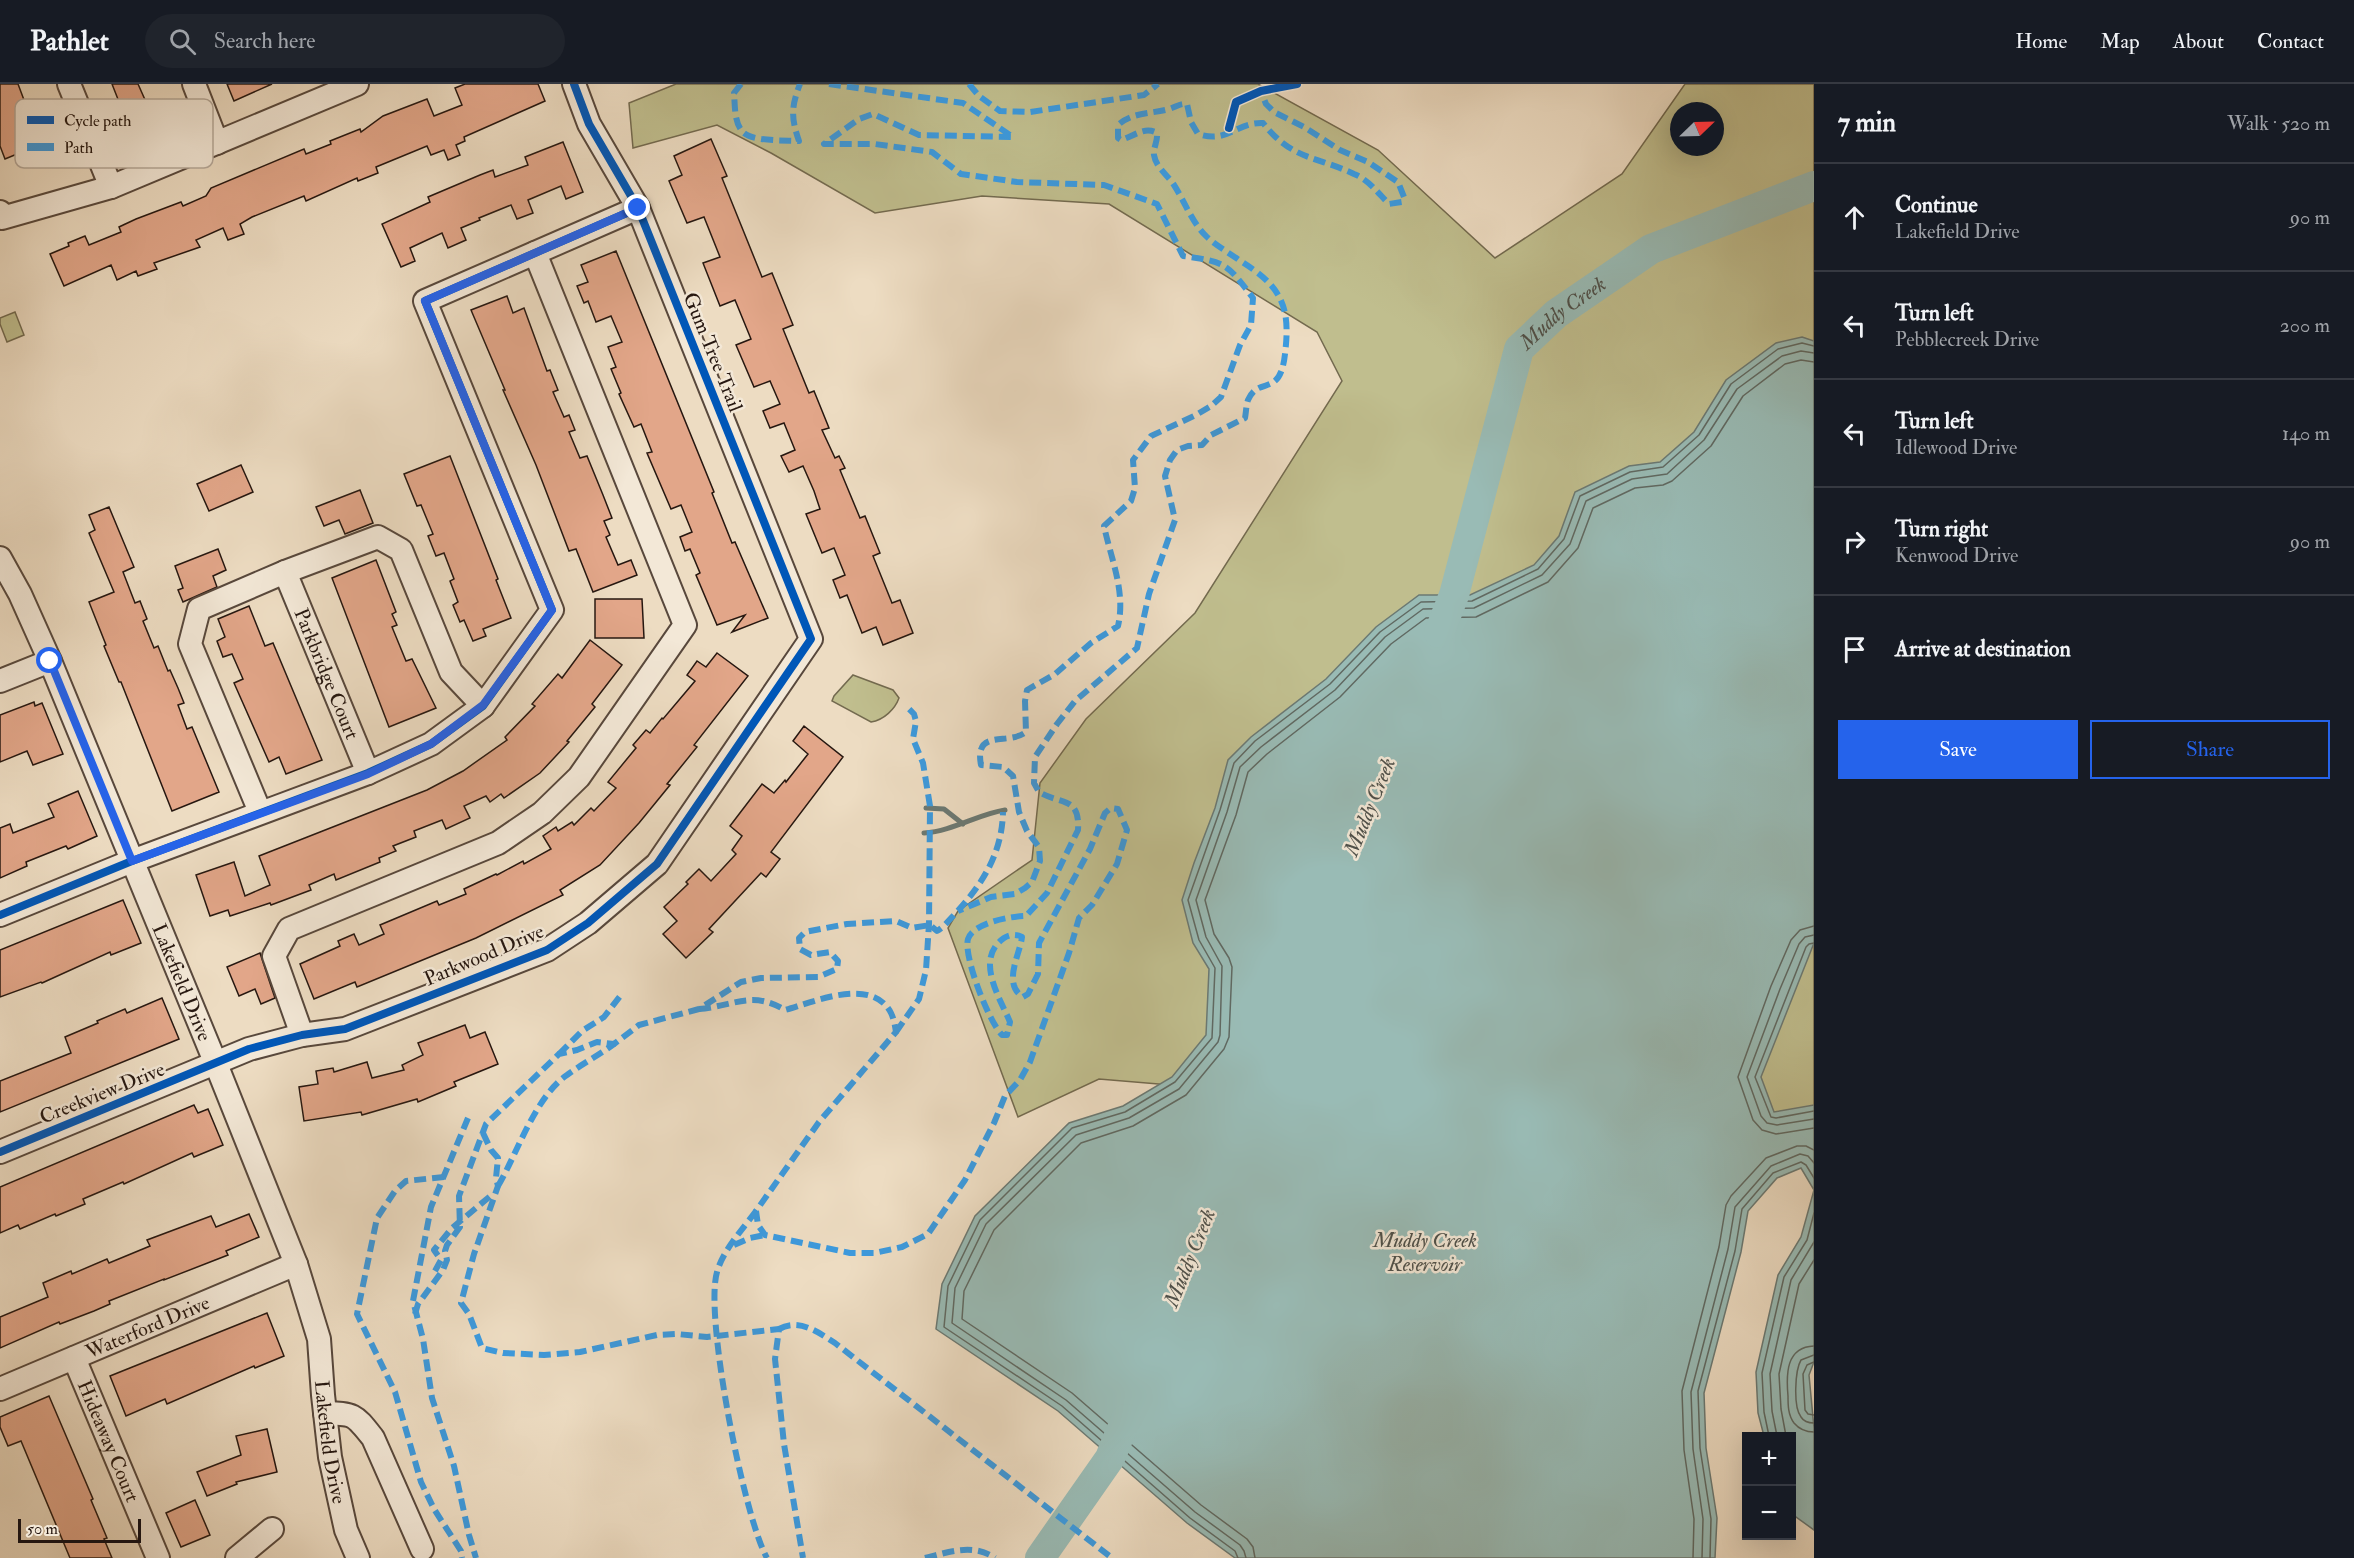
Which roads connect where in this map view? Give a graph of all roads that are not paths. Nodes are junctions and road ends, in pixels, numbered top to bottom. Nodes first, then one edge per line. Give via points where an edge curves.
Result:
1 (69, 84) edge
2 (194, 84) edge
3 (357, 84) edge
4 (574, 84) edge
5 (323, 90) edge
6 (75, 99) edge
7 (200, 99) edge
8 (213, 132) edge
9 (217, 142) junction
10 (213, 144) edge
11 (103, 168) edge
12 (156, 168) edge
13 (111, 187) junction
14 (638, 208) junction
15 (1, 217) edge
16 (535, 253) junction
17 (0, 558) edge
18 (285, 572) junction
19 (811, 639) joint
20 (50, 661) junction
21 (0, 681) edge
22 (483, 705) junction
23 (368, 774) junction
24 (260, 812) junction
25 (132, 861) junction
26 (0, 915) edge
27 (302, 1035) junction
28 (216, 1064) junction
29 (0, 1152) edge
30 (296, 1264) junction
31 (74, 1359) junction
32 (0, 1389) edge
33 (325, 1413) junction
34 (272, 1529) dead end
35 (422, 1550) dead end
36 (158, 1558) edge
37 (237, 1558) edge
38 (357, 1558) edge

1 - 6 street
2 - 7 street
3 - 5 street
4 - 14 street, Gum Tree Trail via 589,124
5 - 9 street
8 - 9 street
9 - 10 street
11 - 13 street
12 - 13 street
13 - 15 street
14 - 16 street
14 - 19 street, Gum Tree Trail
16 - 22 street via 425,301 552,610
16 - 27 street via 685,625 579,777 542,813 498,843 289,929 274,956
17 - 20 street, Lakefield Drive
18 - 22 street via 378,537 401,550 452,672
18 - 23 street, Parkbridge Court
18 - 24 street via 199,609 190,644
19 - 27 street, Parkwood Drive via 657,864 588,923 547,950 345,1029
20 - 21 street
20 - 25 street, Lakefield Drive
22 - 23 street via 431,744
23 - 24 street
24 - 25 street
25 - 26 street
25 - 28 street, Lakefield Drive
27 - 28 street, Parkwood Drive via 249,1049
28 - 29 street, Creekview Drive
28 - 30 street, Lakefield Drive
30 - 31 street, Waterford Drive
30 - 33 street, Lakefield Drive via 320,1339
31 - 32 street, Waterford Drive
31 - 36 street, Hideaway Court
33 - 35 street via 350,1414 373,1437
33 - 38 street, Lakefield Drive via 330,1458
34 - 37 street

